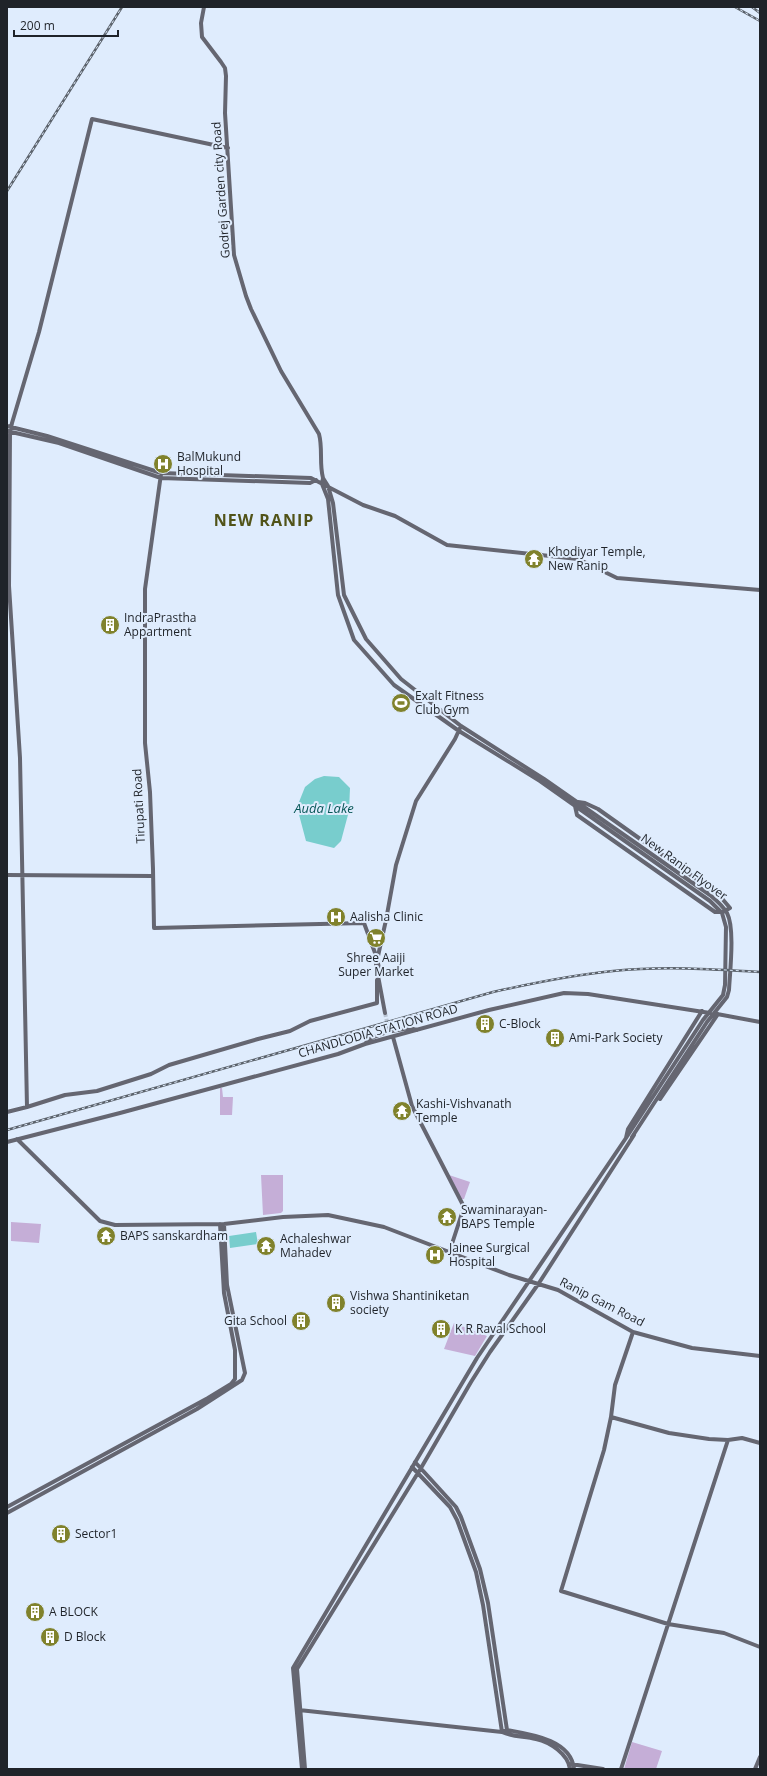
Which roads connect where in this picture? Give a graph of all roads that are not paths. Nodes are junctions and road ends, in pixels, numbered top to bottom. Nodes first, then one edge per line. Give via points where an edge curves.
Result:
1 (204, 7) edge
2 (228, 148) junction
3 (9, 429) edge
4 (161, 476) junction
5 (323, 478) junction
6 (322, 484) junction
7 (328, 486) junction
8 (760, 590) edge
9 (460, 728) junction
10 (576, 804) junction
11 (7, 875) edge
12 (24, 875) junction
13 (152, 876) junction
14 (378, 962) junction
15 (379, 977) junction
16 (702, 1011) junction
17 (385, 1013) tunnel mouth
18 (718, 1014) junction
19 (760, 1022) edge
20 (417, 1030) junction
21 (393, 1037) junction
22 (365, 1044) junction
23 (27, 1107) junction
24 (7, 1112) edge
25 (634, 1130) junction
26 (632, 1137) junction
27 (626, 1138) junction
28 (17, 1139) junction
29 (7, 1142) edge
30 (222, 1224) junction
31 (449, 1253) junction
32 (530, 1280) junction
33 (539, 1283) junction
34 (633, 1332) junction
35 (760, 1356) edge
36 (611, 1417) junction
37 (728, 1440) junction
38 (760, 1443) edge
39 (415, 1462) junction
40 (412, 1467) junction
41 (421, 1468) junction
42 (418, 1473) junction
43 (7, 1507) edge
44 (7, 1513) edge
45 (668, 1624) junction
46 (760, 1647) edge
47 (298, 1710) junction
48 (506, 1730) junction
49 (502, 1732) junction
50 (760, 1757) edge
51 (572, 1767) edge
52 (302, 1769) edge
53 (305, 1769) edge
54 (604, 1769) edge
55 (621, 1769) edge
56 (755, 1769) edge

1 - 2 street, Godrej Garden city Road via 202,37 225,68
2 - 3 street via 92,119 39,332
2 - 5 street, Godrej Garden city Road via 231,221 236,262 246,296 281,371 319,434
3 - 4 street via 47,436
3 - 12 street via 9,586 20,748
4 - 6 street via 311,478
4 - 13 street, Tirupati Road via 145,589 145,743 150,792
5 - 6 street
5 - 7 street
6 - 7 street
6 - 9 street via 328,499 338,595 354,640 394,685
7 - 8 street via 363,505 395,516 447,545 578,559 616,578
7 - 9 street via 333,503 344,595 366,639 401,679
9 - 10 street
9 - 14 street via 412,812 396,865
10 - 10 street via 585,803 598,809 718,895 730,908 723,912 715,912 577,815
10 - 25 street, New Ranip Flyover via 716,900 727,912 730,922 727,998 707,1022
11 - 12 street
12 - 13 street
12 - 23 street
13 - 14 street, Tirupati Road via 154,928 364,923
14 - 15 street via 376,965
15 - 17 street
15 - 23 street via 378,1003 310,1021 290,1031 169,1065 151,1074 97,1091 65,1095
16 - 18 street, CHANDLODIA STATION ROAD
16 - 20 street, CHANDLODIA STATION ROAD via 588,994 564,993
16 - 27 street via 628,1129
18 - 19 street, CHANDLODIA STATION ROAD
18 - 26 street
20 - 21 street, CHANDLODIA STATION ROAD
20 - 22 street via 409,1028 392,1031 388,1026 387,1032 368,1040
21 - 22 street, CHANDLODIA STATION ROAD
21 - 31 street via 412,1106 464,1207
22 - 28 street, CHANDLODIA STATION ROAD via 338,1054
23 - 24 street
25 - 26 street, New Ranip Flyover
25 - 27 street, New Ranip Flyover
26 - 33 street
27 - 32 street
28 - 29 street, CHANDLODIA STATION ROAD
28 - 30 street, Ranip Gam Road via 100,1221 114,1225
30 - 31 street, Ranip Gam Road via 328,1215 384,1227
30 - 43 street via 224,1293 235,1350 235,1379 208,1398
30 - 44 street via 227,1285 245,1373 242,1380 198,1408
31 - 32 street, Ranip Gam Road
32 - 33 street, Ranip Gam Road
32 - 39 street via 477,1358
33 - 34 street, Ranip Gam Road via 572,1297
33 - 41 street via 482,1364
34 - 35 street, Ranip Gam Road via 692,1348
34 - 36 street via 615,1385
36 - 37 street via 669,1433
36 - 45 street via 604,1450 561,1591
37 - 38 street via 742,1438
37 - 45 street
39 - 40 street
39 - 41 street
40 - 42 street
40 - 47 street via 293,1668
41 - 42 street
41 - 48 street via 456,1507 480,1569 488,1603
42 - 47 street via 297,1669
42 - 49 street via 450,1507 476,1572
45 - 46 street via 724,1633
45 - 55 street
47 - 49 street
47 - 52 street
47 - 53 street
48 - 49 street
48 - 51 street via 540,1736 557,1745 570,1756
49 - 51 street via 538,1739 554,1747
50 - 56 street
51 - 54 street

